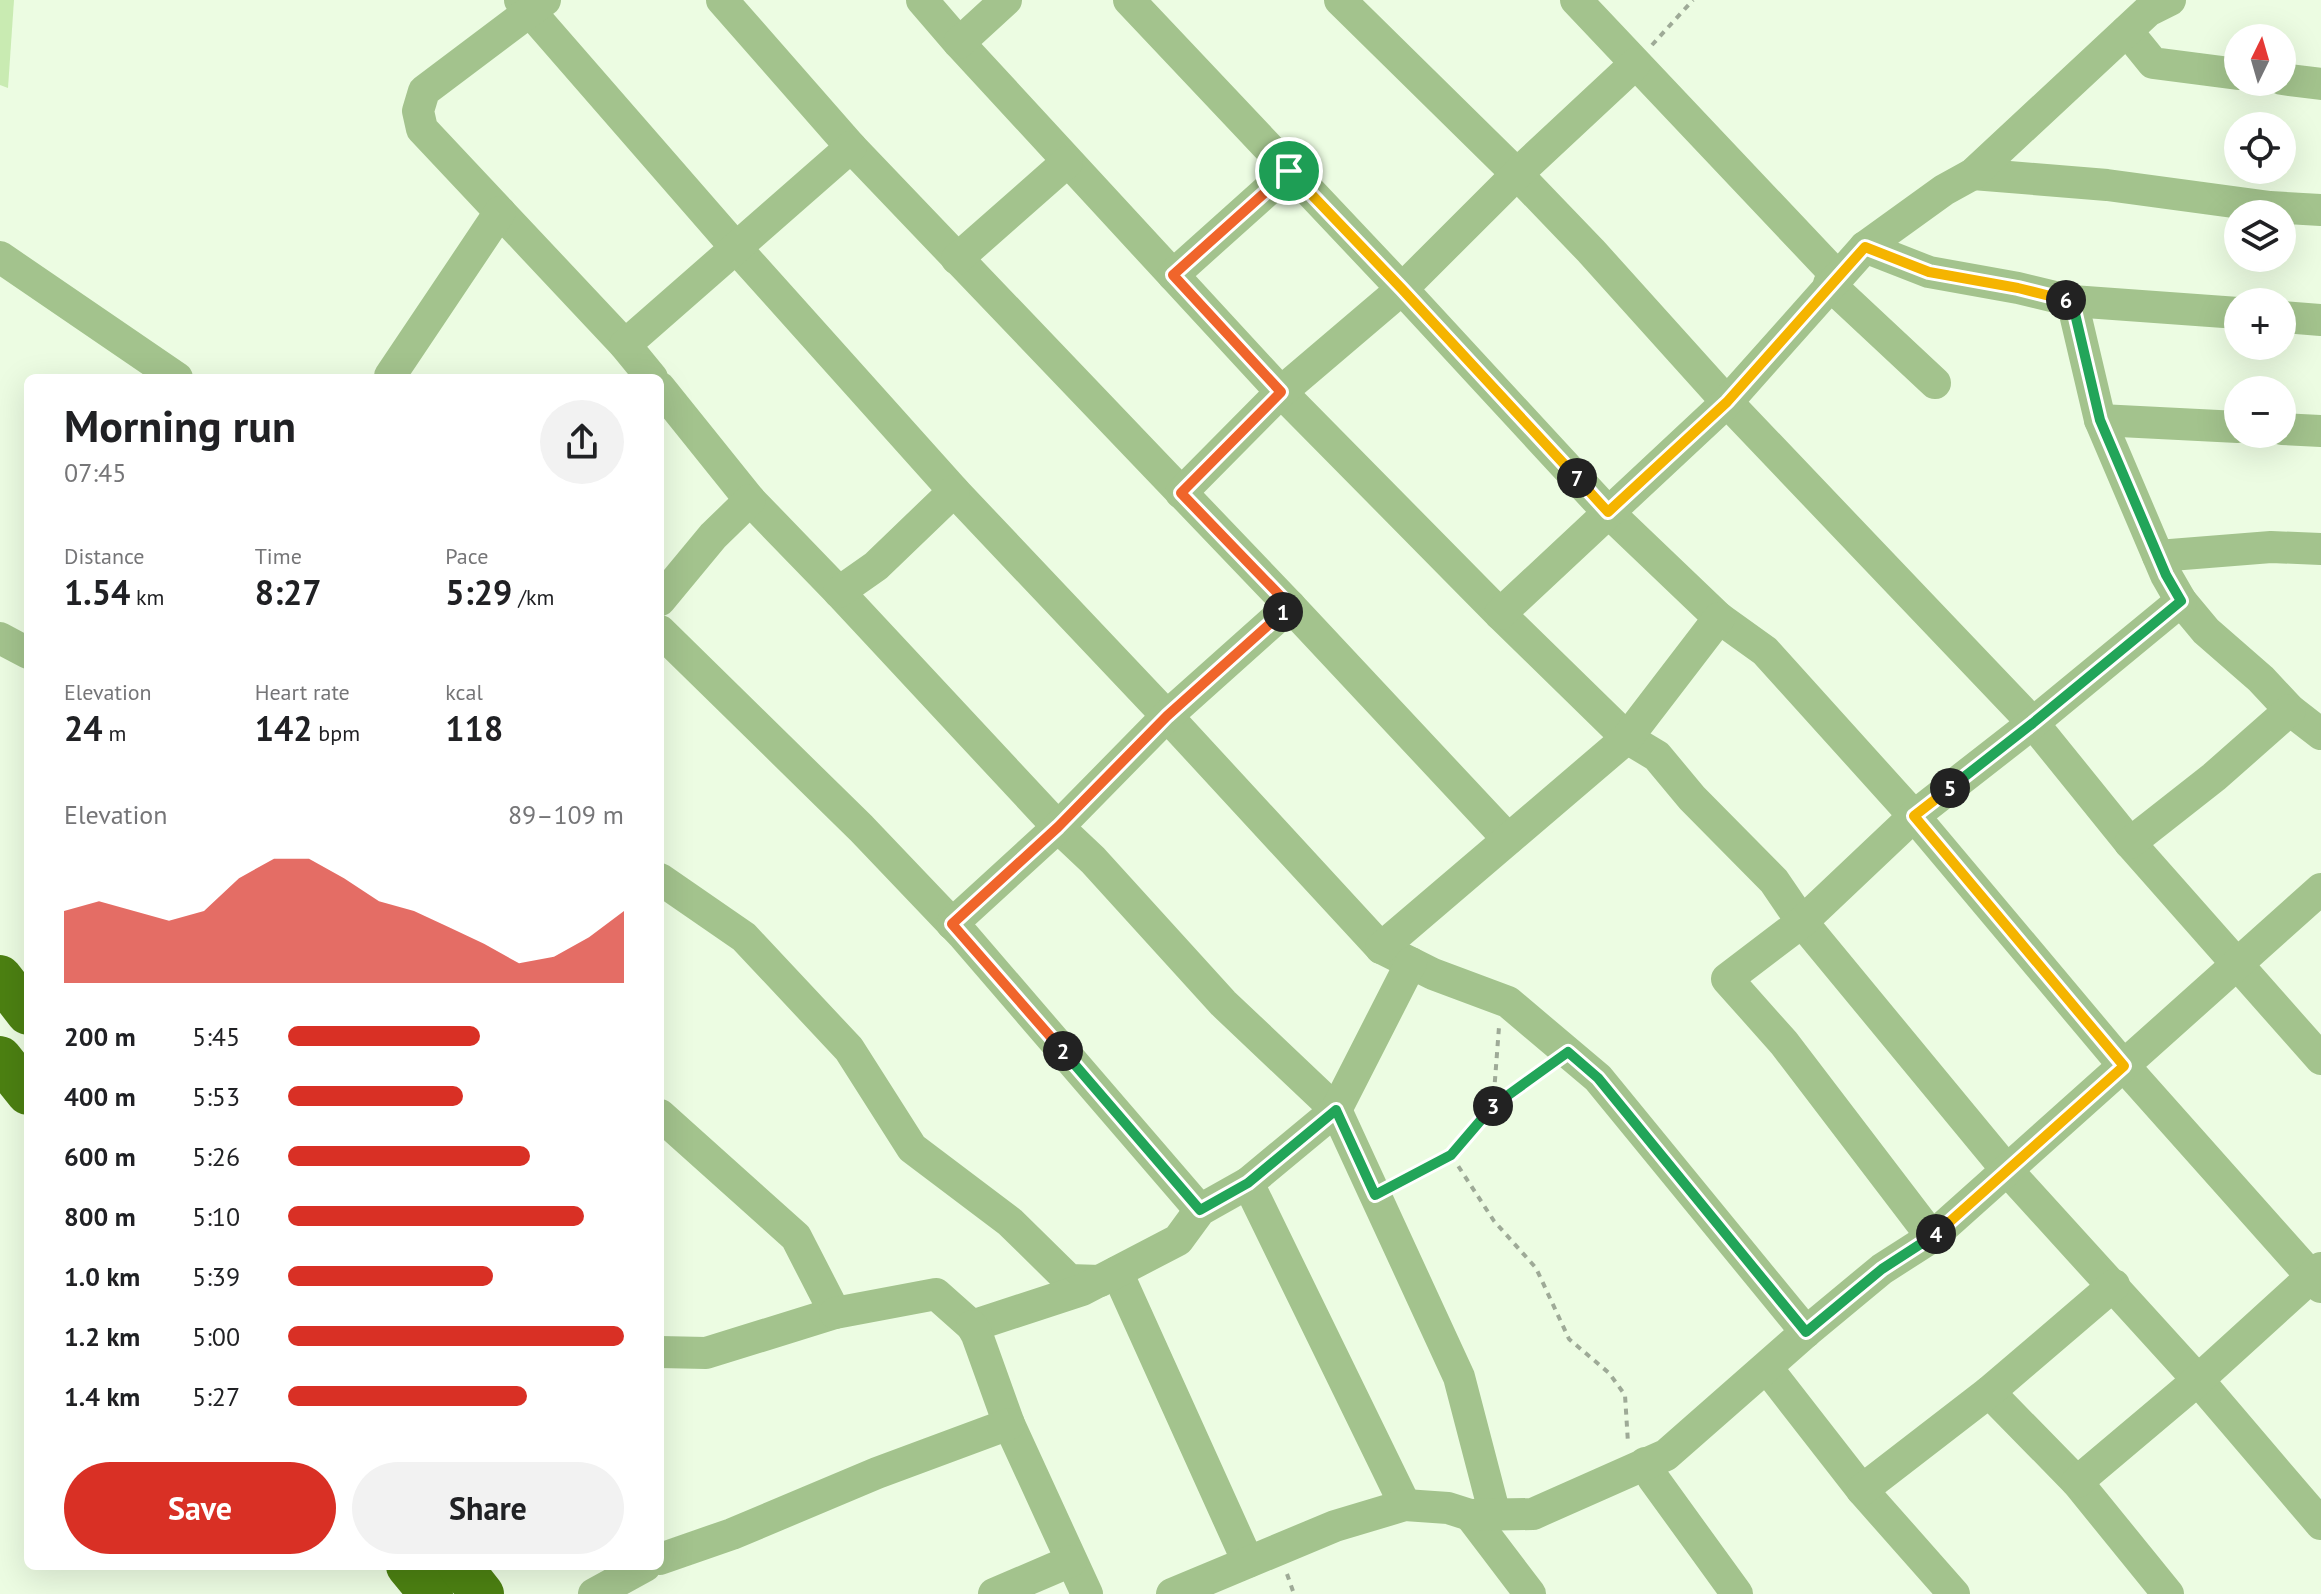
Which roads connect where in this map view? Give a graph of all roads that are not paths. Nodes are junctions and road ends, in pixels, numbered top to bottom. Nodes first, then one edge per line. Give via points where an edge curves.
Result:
1 (722, 0) edge
2 (922, 0) edge
3 (1006, 0) edge
4 (1129, 0) edge
5 (1340, 0) edge
6 (1576, 0) edge
7 (2170, 0) edge
8 (532, 4) edge
9 (2127, 31) junction
10 (959, 43) junction
11 (1635, 64) junction
12 (2224, 72) edge
13 (2296, 81) edge
14 (2321, 84) edge
15 (851, 147) junction
16 (1067, 162) junction
17 (1289, 171) junction
18 (1517, 174) junction
19 (1973, 174) junction
20 (2321, 210) edge
21 (500, 212) junction
22 (1865, 247) junction
23 (737, 249) junction
24 (0, 257) edge
25 (957, 259) junction
26 (1173, 275) junction
27 (1833, 280) junction
28 (1402, 289) junction
29 (2072, 301) junction
30 (2224, 312) edge
31 (2296, 318) edge
32 (2321, 320) edge
33 (625, 345) junction
34 (171, 374) edge
35 (391, 374) edge
36 (649, 374) edge
37 (1935, 383) dead end
38 (1281, 392) junction
39 (664, 393) edge
40 (1727, 402) junction
41 (2100, 420) junction
42 (2224, 426) edge
43 (2296, 430) edge
44 (2321, 431) edge
45 (954, 491) junction
46 (1181, 493) junction
47 (750, 500) junction
48 (1608, 512) junction
49 (2321, 549) edge
50 (2158, 556) junction
51 (839, 592) junction
52 (664, 595) edge
53 (2181, 601) junction
54 (1290, 606) junction
55 (1500, 614) junction
56 (1719, 618) junction
57 (664, 635) edge
58 (0, 638) edge
59 (24, 651) edge
60 (2290, 710) junction
61 (1167, 716) junction
62 (2033, 723) junction
63 (2321, 734) edge
64 (1627, 738) junction
65 (1914, 816) junction
66 (1058, 827) junction
67 (1508, 839) junction
68 (2130, 843) junction
69 (664, 883) edge
70 (2321, 889) edge
71 (1802, 922) junction
72 (952, 924) junction
73 (1381, 948) junction
74 (1411, 963) junction
75 (2237, 966) junction
76 (0, 977) edge
77 (24, 1008) edge
78 (0, 1058) edge
79 (2321, 1059) edge
80 (2124, 1066) junction
81 (24, 1088) edge
82 (1336, 1110) junction
83 (664, 1119) edge
84 (2006, 1169) junction
85 (1248, 1183) junction
86 (1200, 1210) junction
87 (1932, 1237) junction
88 (1108, 1276) junction
89 (2318, 1277) edge
90 (2114, 1285) junction
91 (835, 1313) junction
92 (972, 1326) junction
93 (1806, 1332) junction
94 (664, 1352) edge
95 (1767, 1368) junction
96 (2198, 1380) junction
97 (1989, 1392) junction
98 (1009, 1424) junction
99 (1638, 1466) junction
100 (2077, 1482) junction
101 (1862, 1490) junction
102 (1405, 1505) junction
103 (1482, 1515) junction
104 (2321, 1524) edge
105 (664, 1558) edge
106 (1071, 1561) junction
107 (1248, 1562) junction
108 (411, 1570) edge
109 (463, 1570) edge
110 (638, 1570) edge
111 (431, 1594) edge
112 (482, 1594) edge
113 (594, 1594) edge
114 (994, 1594) edge
115 (1087, 1594) edge
116 (1172, 1594) edge
117 (1530, 1594) edge
118 (1737, 1594) edge
119 (1954, 1594) edge
120 (2168, 1594) edge

1 - 15 street
2 - 10 street
3 - 10 street
4 - 17 street
5 - 18 street
6 - 11 street
7 - 9 street
8 - 21 street via 424,91 418,111 422,129
8 - 23 street
9 - 12 street via 2153,63
9 - 19 street
10 - 16 street
11 - 18 street
11 - 27 street
13 - 14 street
15 - 23 street
15 - 25 street
16 - 25 street
16 - 26 street
17 - 26 street
17 - 28 street
18 - 28 street
18 - 40 street
19 - 20 street
19 - 22 street
21 - 33 street
21 - 35 street
22 - 27 street
22 - 29 street via 1929,272
23 - 33 street
23 - 45 street
24 - 34 street
25 - 46 street
26 - 38 street
27 - 37 street
27 - 40 street
28 - 38 street
28 - 48 street
29 - 30 street
29 - 41 street
31 - 32 street
33 - 36 street
38 - 46 street
38 - 55 street
39 - 47 street
40 - 48 street
40 - 62 street
41 - 42 street
41 - 50 street
43 - 44 street
45 - 51 street via 876,566
45 - 61 street
46 - 54 street
47 - 51 street
47 - 52 street
48 - 55 street
48 - 56 street
49 - 50 street via 2271,547
50 - 53 street
51 - 66 street
53 - 60 street
53 - 62 street
54 - 61 street
54 - 67 street
55 - 64 street
56 - 64 street
56 - 65 street via 1765,651
57 - 72 street
58 - 59 street
60 - 63 street
60 - 68 street
61 - 66 street
61 - 73 street
62 - 65 street
62 - 68 street
64 - 67 street
64 - 71 street via 1657,756 1774,881
65 - 71 street
65 - 80 street
66 - 72 street
66 - 82 street via 1223,1003
67 - 73 street
68 - 75 street
69 - 88 street via 744,937 849,1049 912,1148 1010,1222 1069,1280
70 - 75 street
71 - 84 street
71 - 87 street via 1727,979 1784,1043
72 - 86 street
73 - 74 street
74 - 82 street
74 - 93 street via 1508,1002 1598,1078
75 - 79 street
75 - 80 street
76 - 77 highway
78 - 81 highway
80 - 84 street
80 - 89 street
82 - 85 street
82 - 103 street via 1459,1377
83 - 91 street via 796,1237
84 - 87 street
84 - 90 street
85 - 86 street
85 - 102 street
86 - 88 street via 1178,1240
87 - 93 street via 1882,1269
88 - 92 street via 1082,1290
88 - 107 street
89 - 96 street
90 - 96 street
90 - 97 street
91 - 92 street via 936,1294
91 - 94 street via 706,1353
92 - 98 street
93 - 95 street
95 - 99 street via 1666,1455
95 - 101 street
96 - 100 street
96 - 104 street
97 - 100 street
97 - 101 street
98 - 105 street
98 - 106 street
99 - 103 street via 1533,1514
99 - 118 street via 1653,1478
100 - 120 street
101 - 119 street
102 - 103 street
102 - 107 street via 1335,1526
103 - 117 street
106 - 114 street
106 - 115 street
107 - 116 street
108 - 111 highway
109 - 112 highway
110 - 113 street

